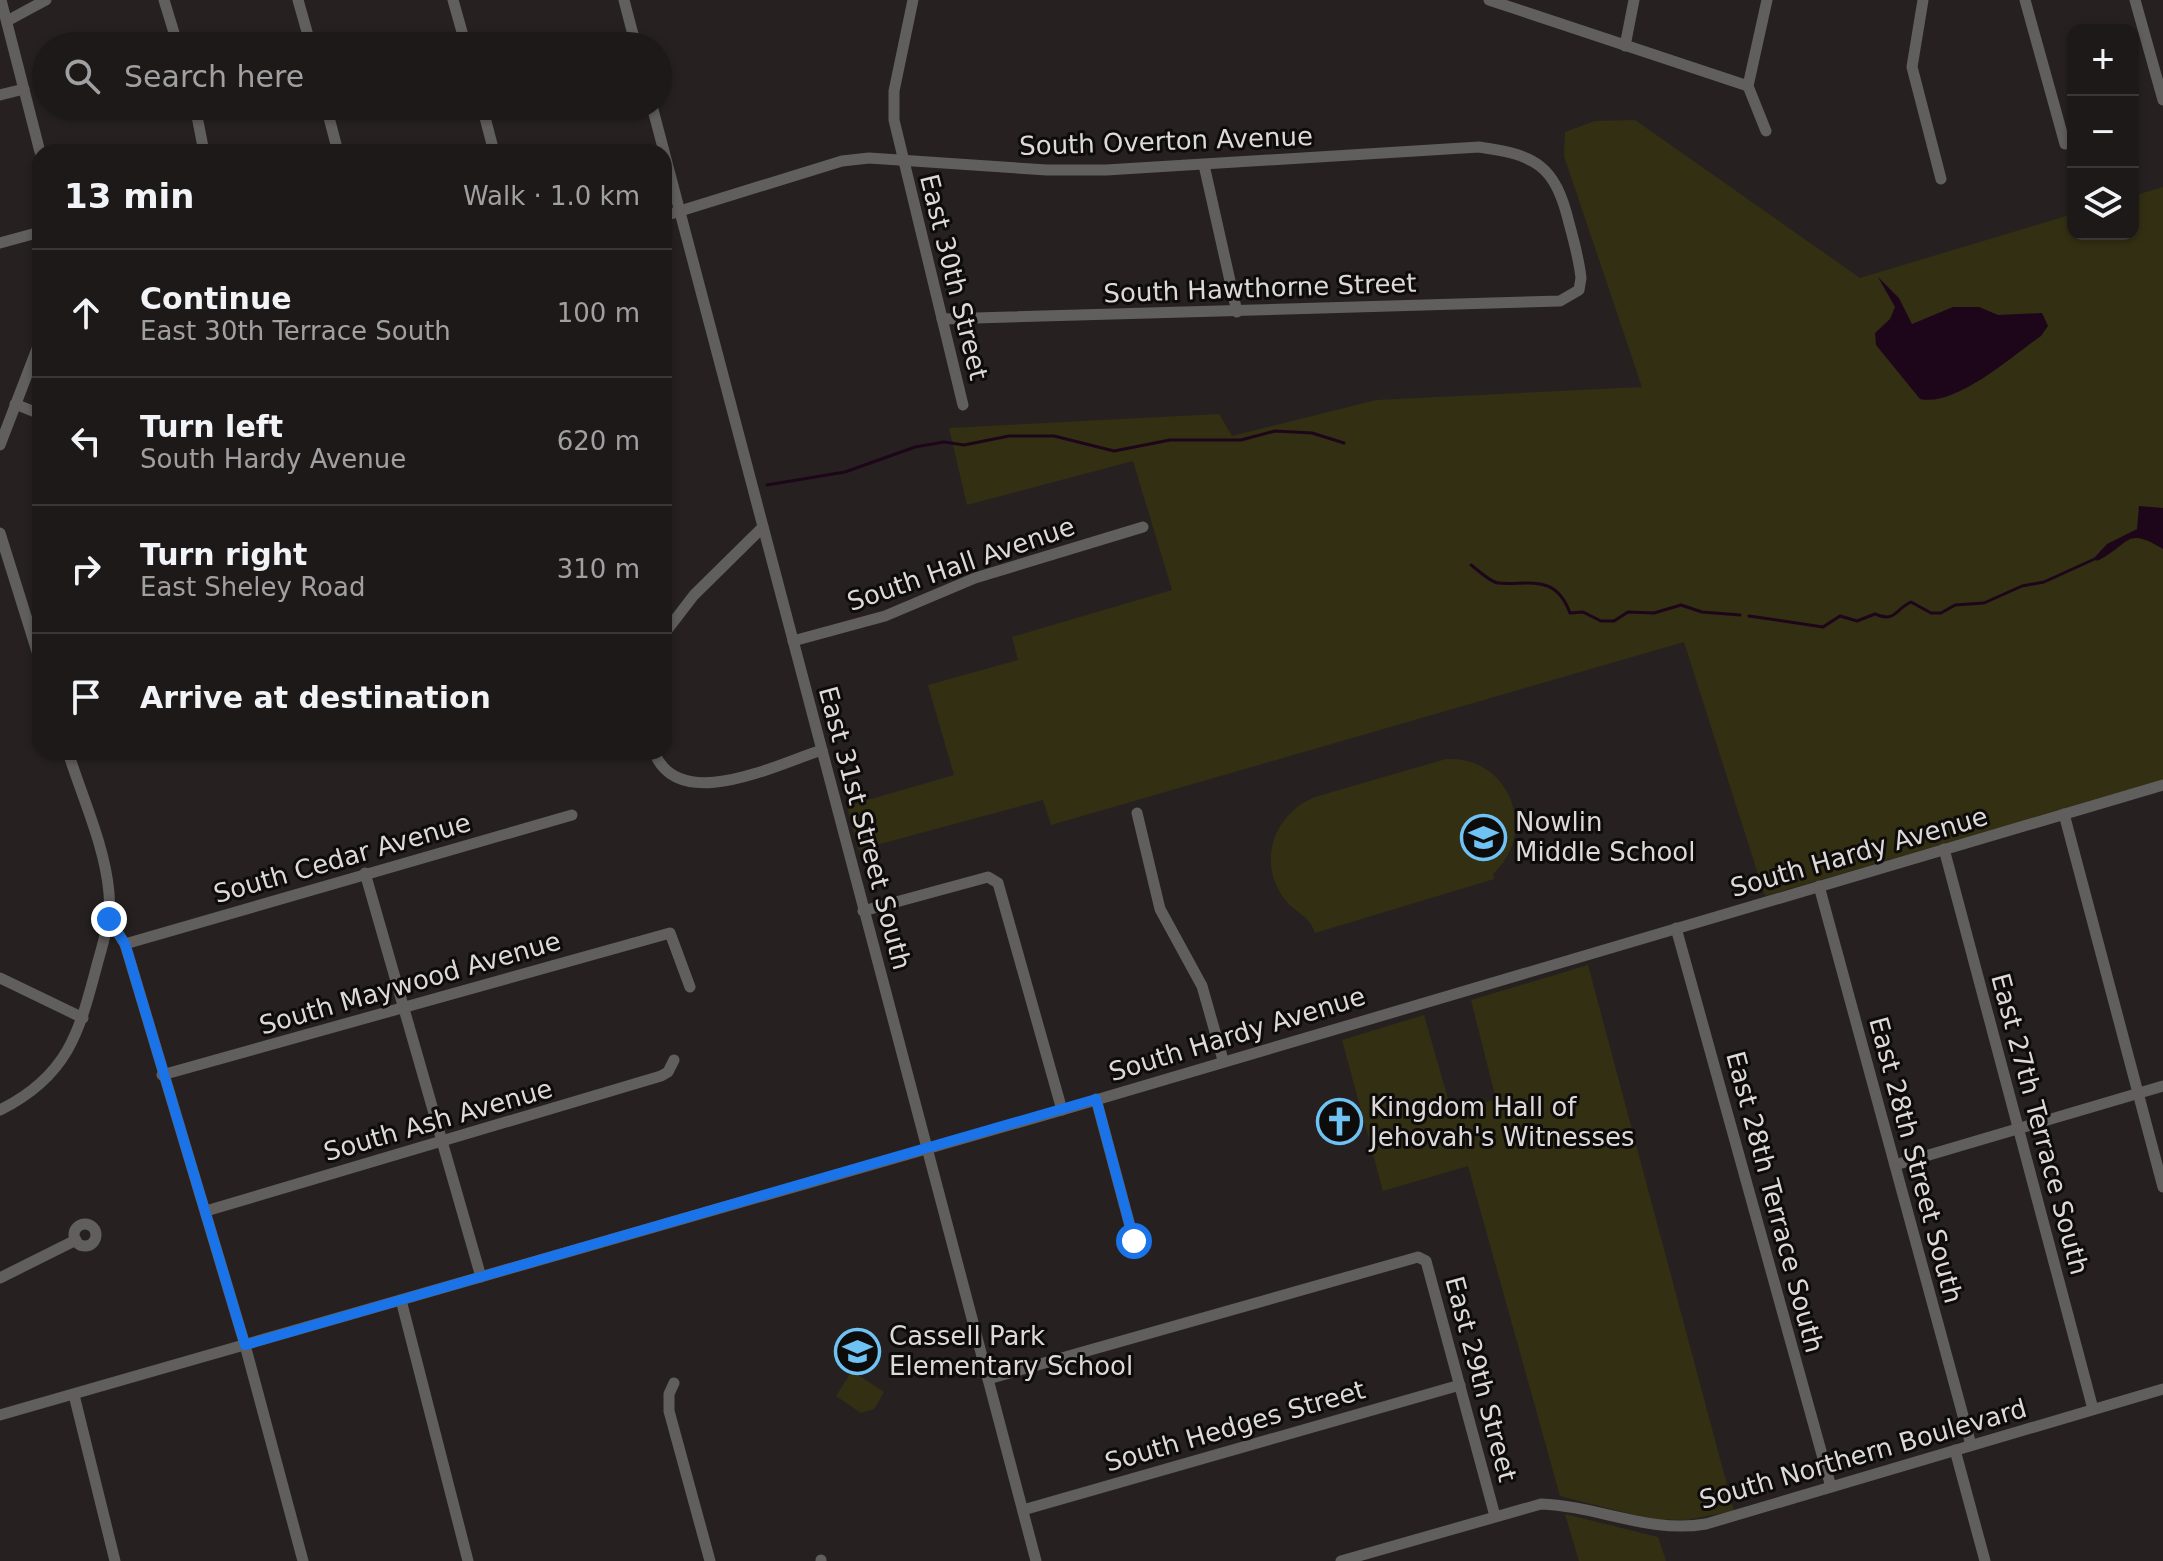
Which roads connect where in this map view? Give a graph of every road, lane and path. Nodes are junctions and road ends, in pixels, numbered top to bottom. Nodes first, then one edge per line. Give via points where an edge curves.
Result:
1 (1, 0) edge
2 (46, 0) edge
3 (164, 0) edge
4 (298, 0) edge
5 (453, 0) edge
6 (624, 0) edge
7 (913, 0) edge
8 (1489, 0) edge
9 (1634, 0) edge
10 (1767, 0) edge
11 (1923, 0) edge
12 (2025, 0) edge
13 (2135, 0) edge
14 (1503, 2) edge
15 (7, 21) junction
16 (174, 32) edge
17 (307, 32) edge
18 (462, 32) edge
19 (632, 32) edge
20 (1625, 46) junction
21 (1748, 86) junction
22 (24, 89) junction
23 (0, 95) edge
24 (2163, 100) edge
25 (198, 120) edge
26 (330, 120) edge
27 (486, 120) edge
28 (656, 120) edge
29 (1766, 131) dead end
30 (38, 144) edge
31 (202, 144) edge
32 (336, 144) edge
33 (492, 144) edge
34 (662, 144) edge
35 (2065, 144) dead end
36 (902, 160) junction
37 (1204, 165) junction
38 (1941, 179) dead end
39 (672, 181) edge
40 (680, 211) junction
41 (672, 214) edge
42 (32, 234) edge
43 (0, 243) edge
44 (1577, 292) joint
45 (1237, 312) junction
46 (942, 319) junction
47 (32, 361) edge
48 (15, 404) junction
49 (963, 405) dead end
50 (32, 411) edge
51 (0, 445) edge
52 (763, 527) junction
53 (1143, 527) dead end
54 (0, 533) edge
55 (672, 624) edge
56 (32, 635) edge
57 (793, 641) junction
58 (822, 750) junction
59 (71, 760) edge
60 (659, 760) edge
61 (2163, 785) edge
62 (1137, 813) dead end
63 (2064, 814) junction
64 (572, 815) dead end
65 (1944, 849) junction
66 (365, 873) junction
67 (1819, 886) junction
68 (863, 911) junction
69 (109, 919) junction
70 (1676, 928) junction
71 (125, 944) junction
72 (0, 978) edge
73 (690, 987) dead end
74 (404, 1008) junction
75 (83, 1018) junction
76 (674, 1060) dead end
77 (1223, 1060) junction
78 (162, 1075) junction
79 (2163, 1086) edge
80 (2139, 1093) junction
81 (1096, 1099) junction
82 (0, 1110) edge
83 (1062, 1110) junction
84 (2018, 1129) junction
85 (442, 1141) junction
86 (927, 1148) junction
87 (1895, 1165) junction
88 (2163, 1187) edge
89 (206, 1211) junction
90 (76, 1240) dead end
91 (1134, 1241) dead end
92 (481, 1277) junction
93 (0, 1278) edge
94 (401, 1300) junction
95 (245, 1345) junction
96 (988, 1379) junction
97 (674, 1383) dead end
98 (1460, 1385) junction
99 (2163, 1389) edge
100 (74, 1395) junction
101 (2093, 1409) junction
102 (0, 1415) edge
103 (1971, 1445) junction
104 (1955, 1450) junction
105 (1831, 1487) junction
106 (1023, 1510) junction
107 (1495, 1516) junction
108 (115, 1561) edge
109 (303, 1561) edge
110 (468, 1561) edge
111 (710, 1561) edge
112 (1036, 1561) edge
113 (1341, 1561) edge
114 (1985, 1561) edge

1 - 15 street
2 - 15 street
3 - 16 street
4 - 17 street
5 - 18 street
6 - 19 street
7 - 36 street, East 30th Street via 894,91
8 - 14 street
9 - 20 street
10 - 21 street
11 - 38 street via 1912,67
12 - 35 street
13 - 24 street
14 - 20 street
15 - 22 street
20 - 21 street
21 - 29 street
22 - 23 street
22 - 30 street
25 - 31 street
26 - 32 street
27 - 33 street
28 - 34 street, East 31st Street South
36 - 37 street, South Overton Avenue via 1047,170
36 - 40 street, South Overton Avenue via 842,161
36 - 46 street, East 30th Street
37 - 44 street, South Overton Avenue via 1452,146 1514,152 1550,174 1563,198 1580,265
37 - 45 street
39 - 40 street, East 31st Street South
40 - 41 street, South Overton Avenue
40 - 52 street, East 31st Street South
42 - 43 street
44 - 45 street, South Hawthorne Street via 1560,301
45 - 46 street, South Hawthorne Street
46 - 49 street, East 30th Street
47 - 48 street
48 - 50 street
48 - 51 street
52 - 55 street
52 - 57 street, East 31st Street South
53 - 57 street, South Hall Avenue via 975,578 885,616
54 - 56 street
57 - 58 street, East 31st Street South
58 - 60 street via 702,785 677,779
58 - 68 street, East 31st Street South
59 - 69 street via 106,873
61 - 63 street, South Hardy Avenue
62 - 77 street via 1160,909 1202,986
63 - 65 street, South Hardy Avenue
63 - 80 street
64 - 66 street, South Cedar Avenue
65 - 67 street, South Hardy Avenue
65 - 84 street, East 27th Terrace South
66 - 71 street, South Cedar Avenue
66 - 74 street
67 - 70 street, South Hardy Avenue
67 - 87 street, East 28th Street South
68 - 83 street via 988,877 998,883
68 - 86 street, East 31st Street South
69 - 71 street
69 - 75 street
70 - 77 street, South Hardy Avenue
70 - 105 street, East 28th Terrace South
71 - 78 street
72 - 75 street
73 - 74 street, South Maywood Avenue via 670,933
74 - 78 street, South Maywood Avenue
74 - 85 street
75 - 82 street via 53,1073
76 - 85 street, South Ash Avenue via 661,1076
77 - 81 street, South Hardy Avenue
78 - 89 street
79 - 80 street
80 - 84 street
80 - 88 street
81 - 83 street, South Hardy Avenue
81 - 91 street
83 - 86 street, South Hardy Avenue
84 - 87 street
84 - 101 street, East 27th Terrace South
85 - 89 street, South Ash Avenue
85 - 92 street
86 - 92 street, South Hardy Avenue
86 - 96 street, East 31st Street South
87 - 103 street, East 28th Street South
89 - 95 street
90 - 93 street
92 - 94 street, South Hardy Avenue
94 - 95 street, South Hardy Avenue
94 - 110 street
95 - 100 street, South Hardy Avenue
95 - 109 street
96 - 98 street, East 29th Street via 1418,1257 1426,1261
96 - 106 street, East 31st Street South
97 - 111 street via 669,1411
98 - 106 street, South Hedges Street
98 - 107 street, East 29th Street
99 - 101 street, South Northern Boulevard
100 - 102 street, South Hardy Avenue
100 - 108 street
101 - 103 street, South Northern Boulevard
103 - 104 street, South Northern Boulevard
104 - 105 street, South Northern Boulevard
104 - 114 street
105 - 107 street, South Northern Boulevard via 1686,1527 1648,1526 1574,1505 1541,1504
106 - 112 street, East 31st Street South
107 - 113 street, South Northern Boulevard

